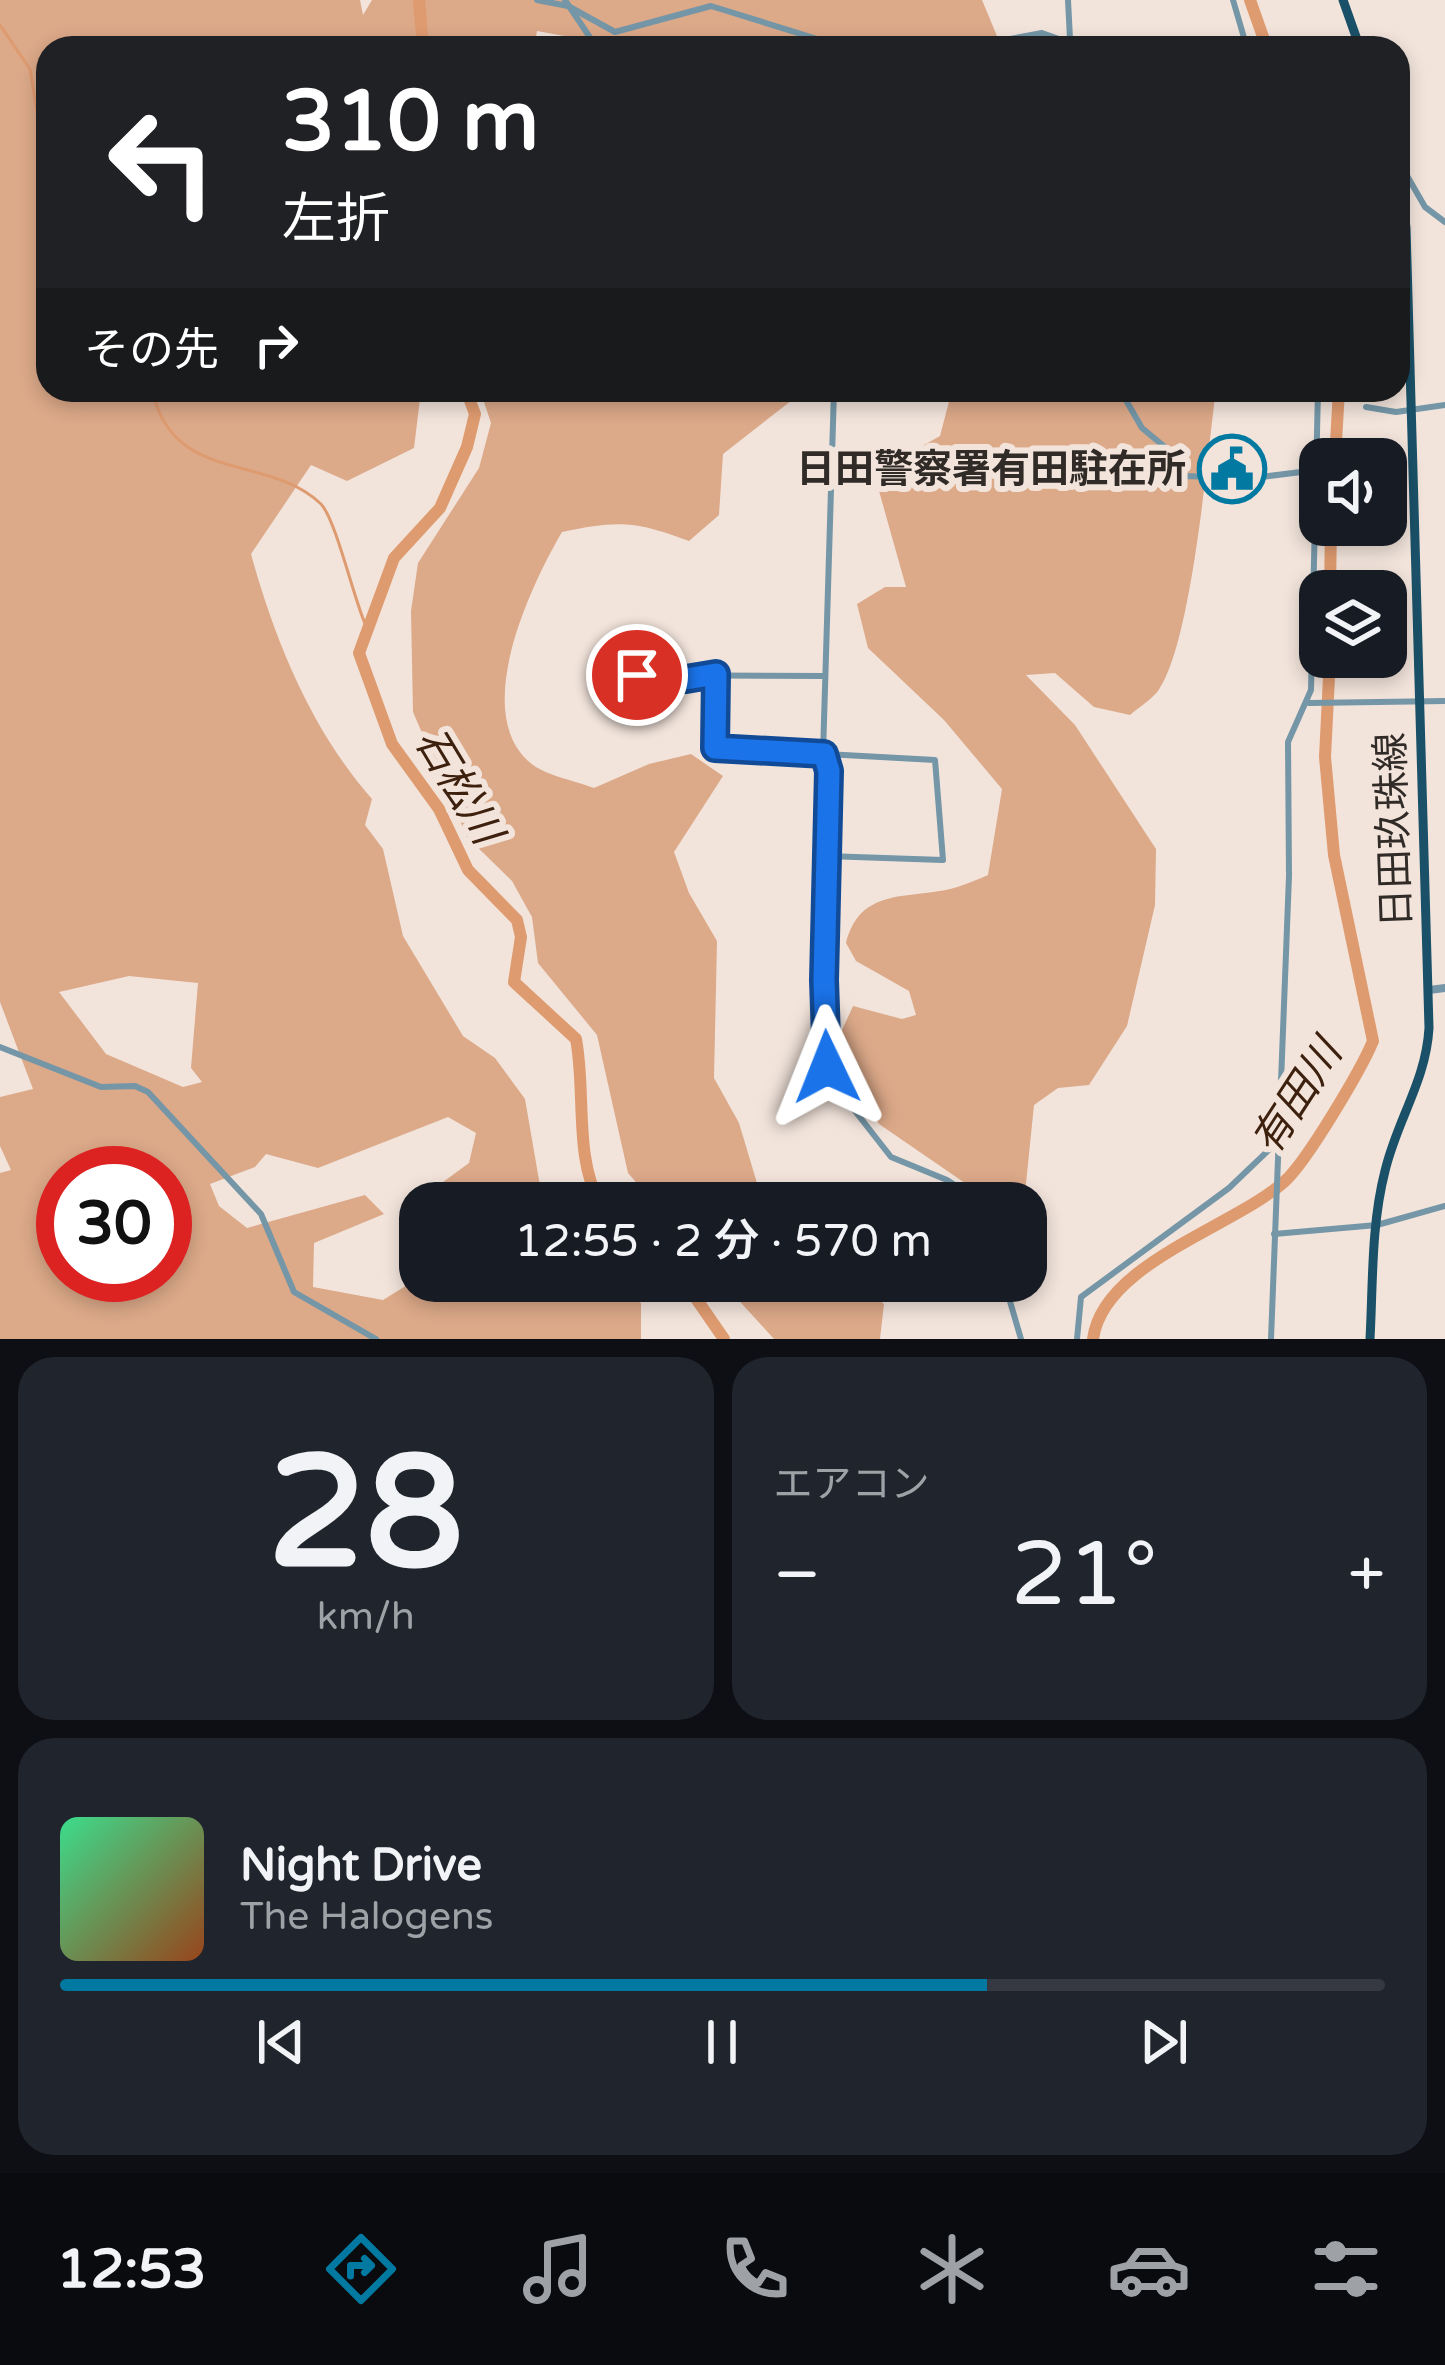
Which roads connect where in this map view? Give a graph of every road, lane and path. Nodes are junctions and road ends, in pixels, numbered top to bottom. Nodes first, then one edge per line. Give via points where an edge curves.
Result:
1 (537, 0) edge
2 (1233, 0) edge
3 (1342, 0) edge
4 (566, 3) edge
5 (1072, 3) edge
6 (589, 36) edge
7 (809, 36) edge
8 (1026, 36) edge
9 (1056, 36) edge
10 (1070, 36) edge
11 (1244, 36) edge
12 (1356, 36) edge
13 (1410, 183) edge
14 (1445, 222) edge
15 (1410, 376) edge
16 (834, 402) edge
17 (1127, 402) edge
18 (1318, 402) edge
19 (1445, 405) edge
20 (1366, 407) dead end
21 (1412, 411) junction
22 (1317, 438) edge
23 (1299, 472) edge
24 (1315, 546) edge
25 (716, 674) junction
26 (628, 675) dead end
27 (825, 676) junction
28 (1445, 701) edge
29 (1420, 702) junction
30 (1310, 703) junction
31 (824, 754) junction
32 (826, 856) junction
33 (1445, 988) edge
34 (1429, 990) junction
35 (0, 1047) edge
36 (1276, 1146) junction
37 (950, 1182) edge
38 (1445, 1206) edge
39 (1377, 1226) junction
40 (1274, 1234) junction
41 (1010, 1302) edge
42 (376, 1339) edge
43 (1021, 1339) edge
44 (1077, 1339) edge
45 (1271, 1339) edge
46 (1370, 1339) edge

1 - 4 street
2 - 11 street
3 - 12 main road
4 - 6 street
4 - 7 street via 615,32 724,8
5 - 10 street
8 - 9 street
13 - 14 street
15 - 21 main road, 日田玖珠線
16 - 27 street
17 - 23 street via 1142,428 1177,457 1184,476
18 - 22 street
19 - 21 street
20 - 21 street
21 - 29 main road, 日田玖珠線
24 - 30 street
25 - 26 street
25 - 27 street
25 - 31 street via 715,748
27 - 31 street
28 - 29 street
29 - 30 street
29 - 34 main road, 日田玖珠線
30 - 36 street via 1288,742
31 - 32 street
31 - 32 street via 935,760 943,860
32 - 37 street via 830,1079 891,1157
33 - 34 street
34 - 39 main road, 日田玖珠線 via 1424,1068 1385,1168
35 - 42 street via 101,1087 148,1092 261,1214 294,1292
36 - 40 street
36 - 44 street via 1081,1297
38 - 39 street
39 - 40 street
39 - 46 main road, 日田玖珠線
40 - 45 street
41 - 43 street

